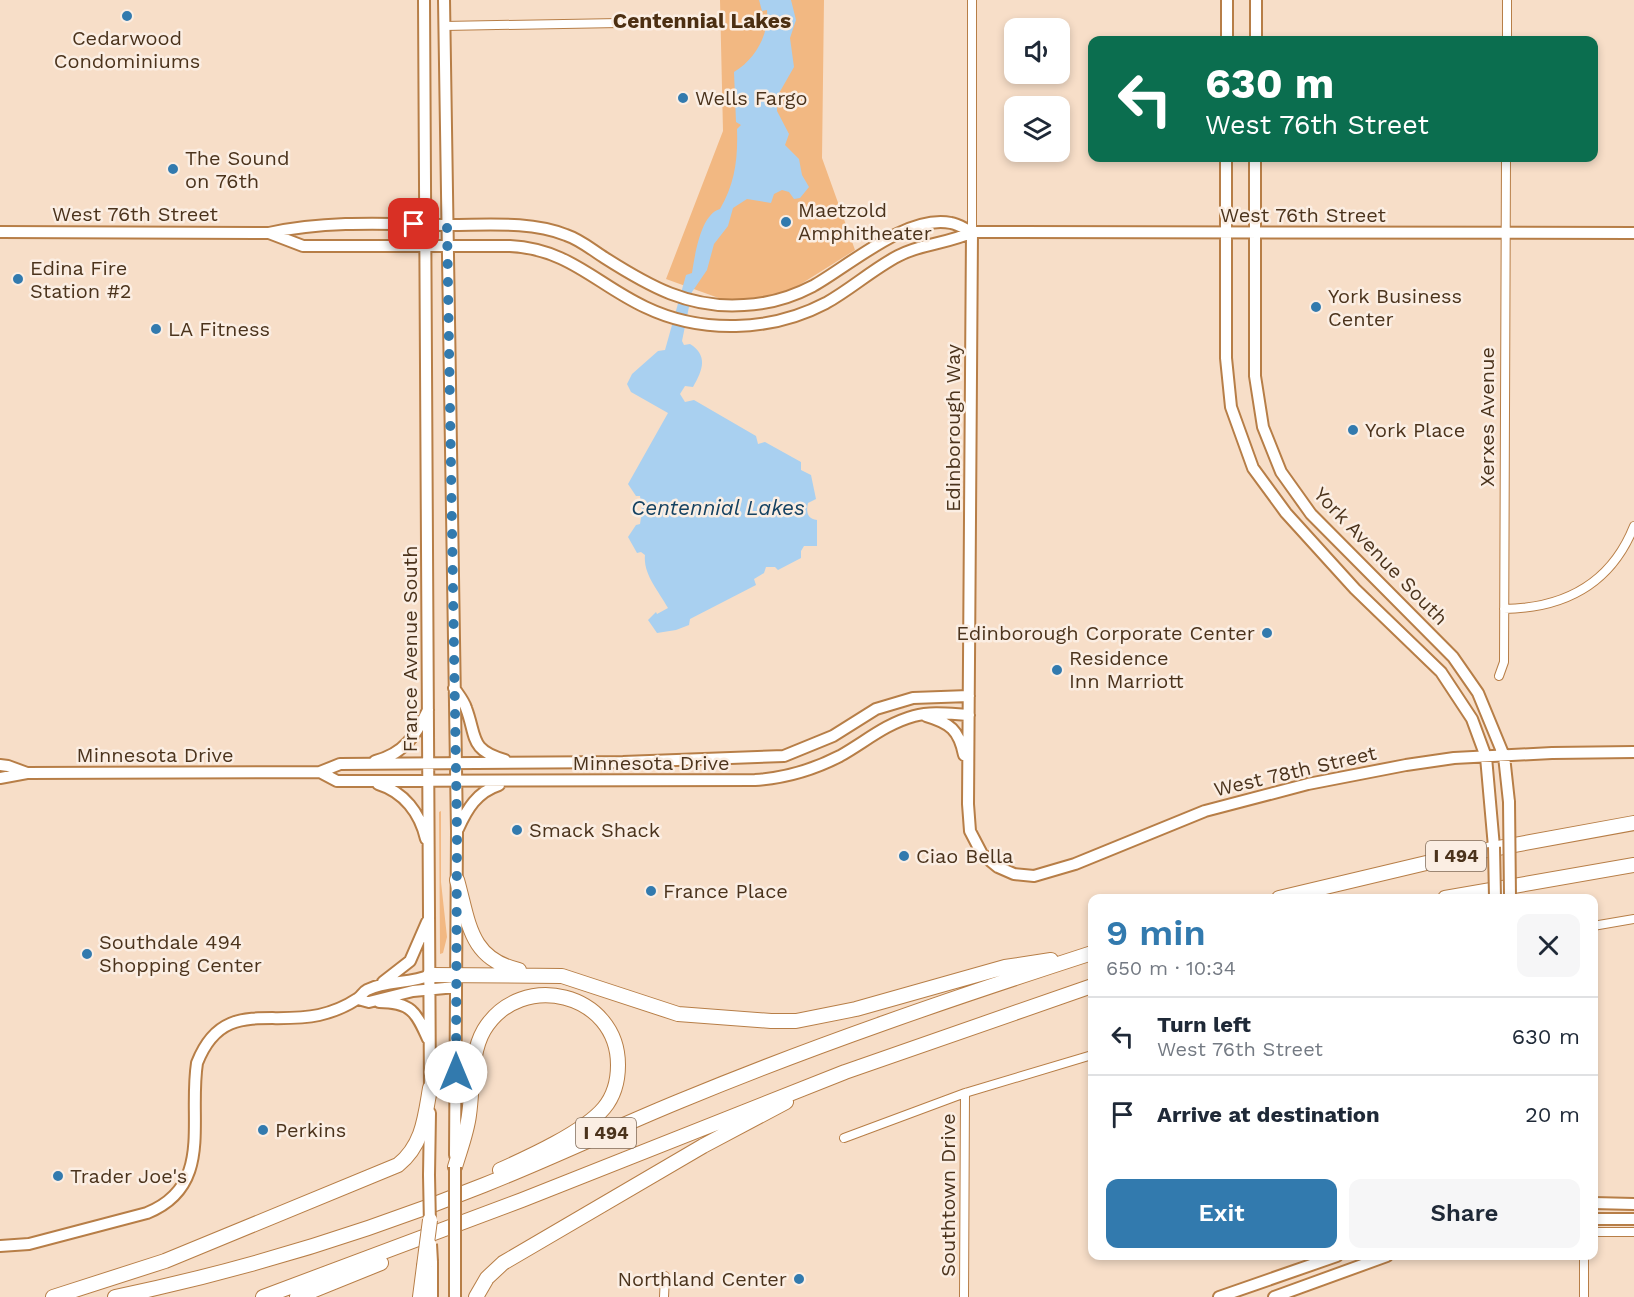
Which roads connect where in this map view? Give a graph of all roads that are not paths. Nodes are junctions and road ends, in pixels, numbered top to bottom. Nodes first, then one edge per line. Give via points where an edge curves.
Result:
1 (424, 0) edge
2 (444, 0) edge
3 (972, 0) edge
4 (1227, 0) edge
5 (1256, 0) edge
6 (1507, 0) edge
7 (675, 22) dead end
8 (444, 26) junction
9 (1227, 36) edge
10 (1256, 36) edge
11 (1507, 36) edge
12 (1226, 162) edge
13 (1256, 162) edge
14 (1506, 162) edge
15 (427, 224) junction
16 (447, 225) junction
17 (0, 231) edge
18 (972, 232) junction
19 (1226, 232) junction
20 (1255, 232) junction
21 (269, 233) junction
22 (1506, 233) junction
23 (1634, 233) edge
24 (427, 246) junction
25 (447, 246) junction
26 (1634, 526) edge
27 (1504, 609) junction
28 (1499, 676) dead end
29 (454, 688) junction
30 (969, 696) junction
31 (429, 707) junction
32 (920, 715) junction
33 (969, 715) junction
34 (1634, 752) edge
35 (1504, 756) junction
36 (1486, 757) junction
37 (363, 764) junction
38 (428, 764) junction
39 (455, 764) junction
40 (517, 764) junction
41 (0, 765) edge
42 (320, 772) junction
43 (27, 773) junction
44 (968, 775) junction
45 (0, 778) edge
46 (366, 781) junction
47 (429, 781) junction
48 (510, 781) junction
49 (455, 782) junction
50 (1634, 823) edge
51 (457, 832) junction
52 (982, 854) joint
53 (430, 856) junction
54 (1634, 865) edge
55 (457, 880) junction
56 (1296, 894) edge
57 (1468, 894) edge
58 (1495, 894) edge
59 (1510, 894) edge
60 (430, 913) junction
61 (1634, 919) edge
62 (1598, 925) edge
63 (1088, 954) edge
64 (1088, 954) edge
65 (541, 975) junction
66 (456, 981) junction
67 (430, 982) junction
68 (1088, 987) edge
69 (367, 990) junction
70 (358, 999) junction
71 (369, 1002) junction
72 (430, 1043) junction
73 (1088, 1056) edge
74 (845, 1072) junction
75 (430, 1088) junction
76 (965, 1093) junction
77 (844, 1138) dead end
78 (455, 1167) junction
79 (1598, 1203) edge
80 (1634, 1204) edge
81 (1598, 1219) edge
82 (1634, 1219) edge
83 (390, 1220) junction
84 (430, 1220) joint
85 (1598, 1232) edge
86 (1634, 1232) edge
87 (420, 1237) junction
88 (0, 1246) edge
89 (1325, 1260) edge
90 (1376, 1260) edge
91 (1584, 1260) edge
92 (428, 1264) junction
93 (665, 1276) dead end
94 (53, 1297) edge
95 (115, 1297) edge
96 (263, 1297) edge
97 (297, 1297) edge
98 (420, 1297) edge
99 (432, 1297) edge
100 (455, 1297) edge
101 (476, 1297) edge
102 (664, 1297) edge
103 (964, 1297) edge
104 (1219, 1297) edge
105 (1274, 1297) edge
106 (1584, 1297) edge

1 - 15 street, France Avenue South
2 - 8 street
3 - 18 street, Edinborough Way
4 - 9 street
5 - 10 street
6 - 11 street
7 - 8 street
8 - 16 street
12 - 19 street, York Avenue South
13 - 20 street, York Avenue South
14 - 22 street, Xerxes Avenue
15 - 16 street, West 76th Street
15 - 21 street, West 76th Street via 303,226
15 - 24 street, France Avenue South
16 - 18 street, West 76th Street via 526,226 566,234 658,290 699,303 743,305 799,293 872,247 910,229 951,223
16 - 25 street
17 - 21 street, West 76th Street
18 - 19 street, West 76th Street
18 - 25 street, West 76th Street via 955,241 924,246 898,256 835,298 795,316 752,325 696,323 650,310 581,266 552,253 521,247
18 - 30 street, Edinborough Way
19 - 20 street, West 76th Street
19 - 36 street, York Avenue South via 1226,358 1232,407 1253,468 1286,513 1355,589 1441,672 1472,719
20 - 22 street, West 76th Street
20 - 35 street, York Avenue South via 1255,376 1263,427 1281,472 1311,514 1453,657 1478,693
21 - 24 street, West 76th Street via 303,246
22 - 23 street, West 76th Street
22 - 27 street, Xerxes Avenue
24 - 25 street, West 76th Street
24 - 31 street, France Avenue South
25 - 29 street
26 - 27 street via 1616,559 1585,588 1546,605
27 - 28 street, Xerxes Avenue via 1504,662
29 - 39 street
29 - 40 street via 466,707 475,742 482,751
30 - 33 street, Edinborough Way
30 - 40 street, Minnesota Drive via 913,698 876,709 833,736 784,756
31 - 37 street via 405,748 383,760
31 - 38 street, France Avenue South
32 - 33 street, Minnesota Drive
32 - 44 street via 945,722 961,738
32 - 48 street, Minnesota Drive via 894,723 807,771 778,778
33 - 44 street, Edinborough Way
34 - 35 street, West 78th Street
35 - 36 street, West 78th Street
35 - 59 street, York Avenue South, bridge via 1509,802
36 - 52 street, West 78th Street via 1406,765 1256,796 1205,810 1075,864 1034,876 1014,874
36 - 58 street, bridge
37 - 38 street, Minnesota Drive
37 - 42 street, Minnesota Drive via 340,764
38 - 39 street, Minnesota Drive
38 - 47 street, France Avenue South
39 - 40 street, Minnesota Drive
39 - 49 street
41 - 43 street, Minnesota Drive
42 - 43 street, Minnesota Drive
42 - 46 street, Minnesota Drive via 338,781
43 - 45 street, Minnesota Drive
44 - 52 street, Edinborough Way via 970,831
46 - 47 street, Minnesota Drive
46 - 53 street via 401,794 424,831
47 - 49 street, Minnesota Drive
47 - 53 street, France Avenue South
48 - 49 street, Minnesota Drive
48 - 51 street via 486,789 472,803
49 - 51 street
50 - 56 highway, I 494 via 1460,855
51 - 55 street
53 - 60 street, France Avenue South
54 - 57 highway, I 494
55 - 65 highway via 475,941 483,954 509,968
55 - 66 street
60 - 67 street, France Avenue South
60 - 69 street via 410,961 394,976
61 - 62 street
63 - 65 highway via 1005,967 856,1009 796,1021 678,1014 572,979
64 - 83 highway, I 494 via 819,1046 532,1166
65 - 66 highway
66 - 67 highway
66 - 78 street
67 - 69 street
67 - 71 street
67 - 72 street, France Avenue South
68 - 74 highway, I 494
69 - 70 street
70 - 71 street
70 - 88 street via 312,1016 244,1018 212,1036 203,1048 195,1078 192,1166 182,1189 166,1204 147,1213 41,1241
71 - 72 street via 400,1004 415,1012
72 - 75 street, France Avenue South
73 - 76 street, Southtown Drive
74 - 87 highway, I 494
74 - 101 highway via 703,1146 517,1254 493,1271
75 - 84 street, France Avenue South, bridge
75 - 94 highway via 420,1136 398,1165 165,1261
76 - 77 street, Southtown Drive
76 - 103 street, Southtown Drive
78 - 83 highway via 469,1116 478,1043 490,1022 506,1007 535,995 573,1000 600,1018 616,1046 618,1073 611,1098 593,1119 510,1166
78 - 100 street, bridge
79 - 80 street
81 - 82 street
83 - 95 highway, I 494 via 238,1267
84 - 92 highway, bridge
85 - 86 street
87 - 96 highway, I 494
87 - 97 highway via 384,1262
89 - 104 street
90 - 105 street
91 - 106 street
92 - 98 highway
92 - 99 street
93 - 102 street

